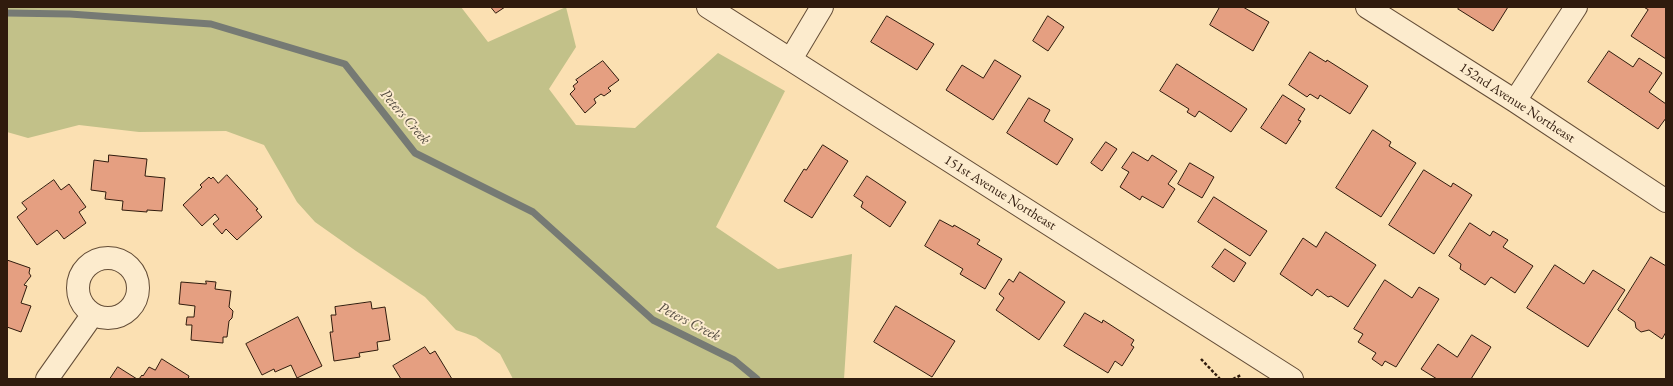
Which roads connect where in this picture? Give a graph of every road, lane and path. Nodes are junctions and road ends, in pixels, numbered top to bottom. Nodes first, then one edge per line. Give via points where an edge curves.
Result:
1 (708, 7) edge
2 (822, 7) edge
3 (1367, 7) edge
4 (1576, 7) edge
5 (790, 60) junction
6 (1515, 101) junction
7 (1666, 202) edge
8 (93, 314) dead end
9 (1201, 359) dead end
10 (1247, 373) dead end
11 (47, 379) edge
12 (1220, 379) edge
13 (1233, 379) edge
14 (1292, 379) edge

1 - 5 street, 151st Avenue Northeast
2 - 5 street
3 - 6 street, 152nd Avenue Northeast
4 - 6 street
5 - 14 street, 151st Avenue Northeast
6 - 7 street, 152nd Avenue Northeast
8 - 11 street
9 - 12 path
10 - 13 path

